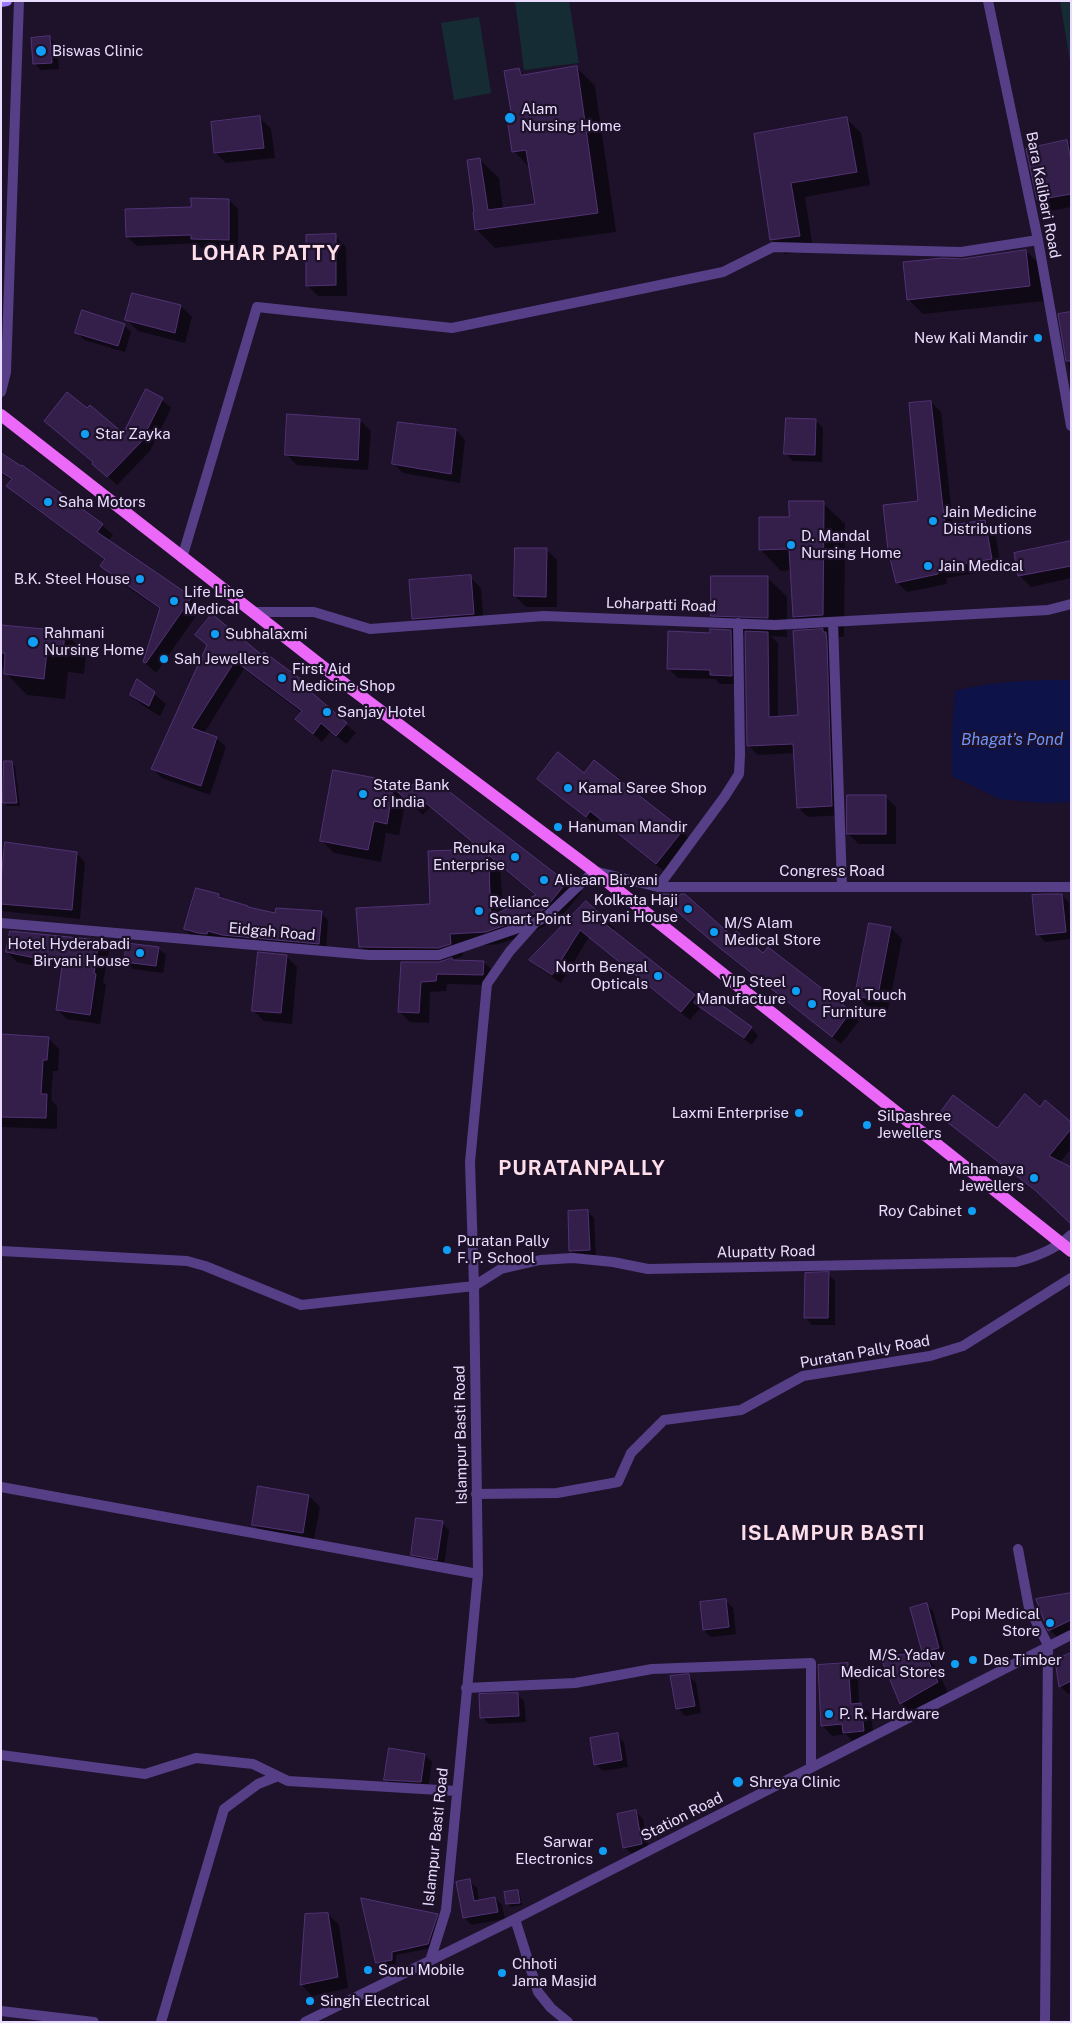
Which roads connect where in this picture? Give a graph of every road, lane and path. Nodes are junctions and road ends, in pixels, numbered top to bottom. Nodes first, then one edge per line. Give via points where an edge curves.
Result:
1 (7, 1) edge
2 (19, 1) edge
3 (988, 1) edge
4 (1, 2) edge
5 (1038, 240) junction
6 (1, 392) edge
7 (1, 415) edge
8 (1071, 426) edge
9 (182, 558) junction
10 (1071, 604) edge
11 (253, 612) junction
12 (833, 622) junction
13 (738, 624) junction
14 (594, 871) junction
15 (842, 886) junction
16 (658, 887) junction
17 (1071, 887) edge
18 (536, 922) junction
19 (1, 923) edge
20 (1068, 1243) edge
21 (1, 1251) edge
22 (1071, 1278) edge
23 (474, 1286) junction
24 (1, 1488) edge
25 (476, 1494) junction
26 (1018, 1549) dead end
27 (478, 1574) junction
28 (1071, 1635) edge
29 (1048, 1645) junction
30 (466, 1688) junction
31 (1, 1755) edge
32 (811, 1768) junction
33 (278, 1776) junction
34 (456, 1791) junction
35 (515, 1919) junction
36 (430, 1961) junction
37 (1, 2011) edge
38 (94, 2022) edge
39 (161, 2022) edge
40 (305, 2022) edge
41 (568, 2022) edge
42 (1045, 2022) edge

1 - 4 main road
2 - 6 street via 6,372
3 - 5 street, Bara Kalibari Road
5 - 8 street, Bara Kalibari Road
5 - 9 street via 961,252 773,247 723,272 452,328 257,307
7 - 9 main road
9 - 11 main road
10 - 12 street, Loharpatti Road via 1048,610
11 - 13 street, Loharpatti Road via 314,612 370,629 544,616
11 - 14 main road
12 - 13 street, Loharpatti Road
12 - 15 street
13 - 16 street via 738,774
14 - 16 street, Congress Road
14 - 18 street via 547,916
14 - 20 main road
15 - 16 street, Congress Road
15 - 17 street, Congress Road
18 - 19 street, Eidgah Road via 439,955 379,955
18 - 23 street, Islampur Basti Road via 487,984 470,1162
20 - 23 street, Alupatty Road via 1016,1262 648,1269 573,1258 540,1260 501,1269
21 - 23 street via 187,1262 205,1266 301,1305
22 - 25 street, Puratan Pally Road via 963,1346 930,1356 803,1376 741,1410 664,1420 631,1452 618,1482 557,1493
23 - 25 street, Islampur Basti Road
24 - 27 street
25 - 27 street, Islampur Basti Road
26 - 29 street via 1029,1608
27 - 30 street, Islampur Basti Road
28 - 29 street, Station Road
29 - 32 street, Station Road
29 - 42 street
30 - 32 street via 575,1683 652,1669 811,1663
30 - 34 street, Islampur Basti Road
31 - 33 street via 145,1774 196,1758 253,1764
32 - 35 street, Station Road
33 - 34 street via 288,1780
33 - 39 street via 258,1784 224,1809
34 - 36 street, Islampur Basti Road via 446,1910
35 - 36 street, Station Road
35 - 41 street via 538,1992
36 - 40 street, Station Road
37 - 38 street

